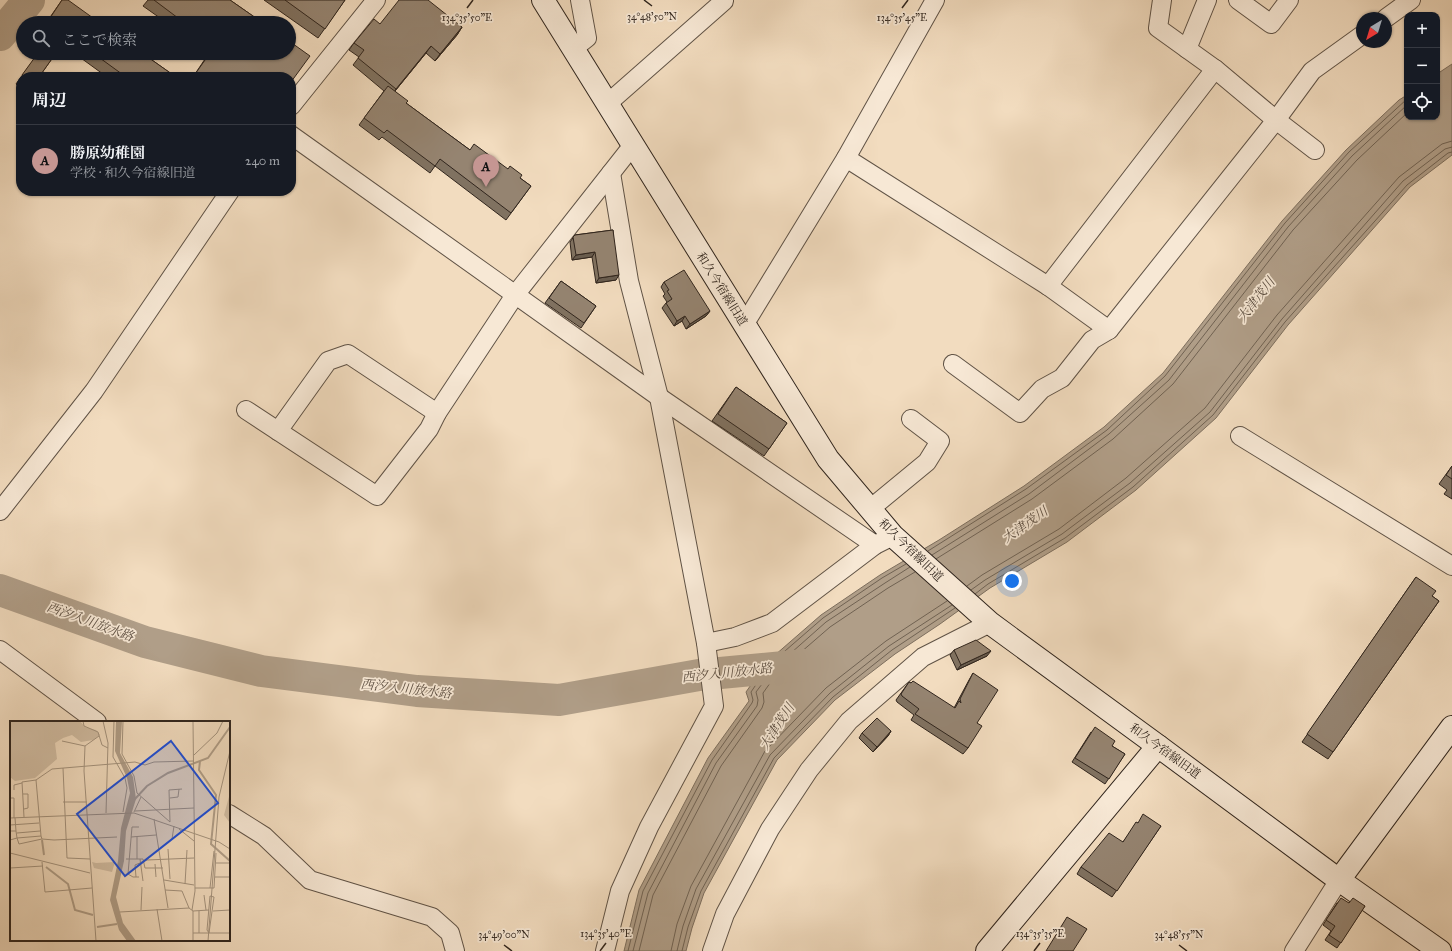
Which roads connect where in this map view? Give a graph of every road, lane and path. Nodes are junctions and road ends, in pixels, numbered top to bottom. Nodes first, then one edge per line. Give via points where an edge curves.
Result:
1 (376, 0) edge
2 (543, 0) edge
3 (580, 0) edge
4 (724, 0) edge
5 (935, 0) edge
6 (1162, 0) edge
7 (1207, 0) edge
8 (1238, 0) edge
9 (1289, 0) edge
10 (1411, 0) edge
11 (1392, 14) edge
12 (1356, 39) edge
13 (573, 49) junction
14 (1188, 49) junction
15 (1215, 69) junction
16 (296, 100) edge
17 (607, 104) junction
18 (1276, 120) junction
19 (296, 139) edge
20 (633, 145) junction
21 (1315, 150) dead end
22 (846, 158) junction
23 (611, 173) junction
24 (227, 196) edge
25 (1048, 286) junction
26 (514, 295) junction
27 (744, 325) junction
28 (1109, 330) junction
29 (953, 364) dead end
30 (659, 397) junction
31 (246, 410) dead end
32 (437, 413) junction
33 (911, 419) dead end
34 (278, 431) junction
35 (1240, 436) dead end
36 (870, 509) junction
37 (0, 511) edge
38 (884, 541) junction
39 (1452, 566) edge
40 (990, 623) junction
41 (706, 643) junction
42 (0, 650) edge
43 (96, 721) edge
44 (1452, 727) edge
45 (1158, 746) junction
46 (230, 815) edge
47 (1340, 880) junction
48 (455, 951) edge
49 (605, 951) edge
50 (712, 951) edge
51 (987, 951) edge
52 (1294, 951) edge
53 (1440, 951) edge

1 - 16 street
2 - 13 street, 和久今宿線旧道
3 - 13 street via 587,38
4 - 17 street
5 - 22 street
6 - 14 street via 1158,28
7 - 14 street
8 - 9 street via 1271,24
10 - 11 street
12 - 18 street via 1312,70
13 - 17 street, 和久今宿線旧道
14 - 15 street
15 - 18 street
15 - 25 street
17 - 20 street, 和久今宿線旧道
18 - 21 street
18 - 28 street
19 - 26 street
20 - 23 street
20 - 27 street, 和久今宿線旧道
22 - 25 street
22 - 27 street
23 - 26 street
23 - 30 street via 629,281
24 - 37 street via 94,391
25 - 28 street
26 - 30 street
26 - 32 street
27 - 36 street, 和久今宿線旧道 via 828,459
28 - 29 street via 1092,340 1062,378 1042,389 1020,413
30 - 38 street
30 - 41 street
31 - 34 street
32 - 34 street via 348,354 328,361
32 - 34 street via 429,429 377,496
33 - 36 street via 940,440 927,462
35 - 39 street
36 - 38 street, 和久今宿線旧道
38 - 40 street, 和久今宿線旧道
38 - 41 street via 772,623 736,637
40 - 45 street, 和久今宿線旧道
40 - 50 street via 923,657 849,721 809,770 770,829 725,914
41 - 49 street via 714,706 650,827 620,891
42 - 43 street
44 - 47 street
45 - 47 street, 和久今宿線旧道
45 - 51 street
46 - 48 street via 264,836 310,880 432,917 450,933
47 - 52 street
47 - 53 street, 和久今宿線旧道

